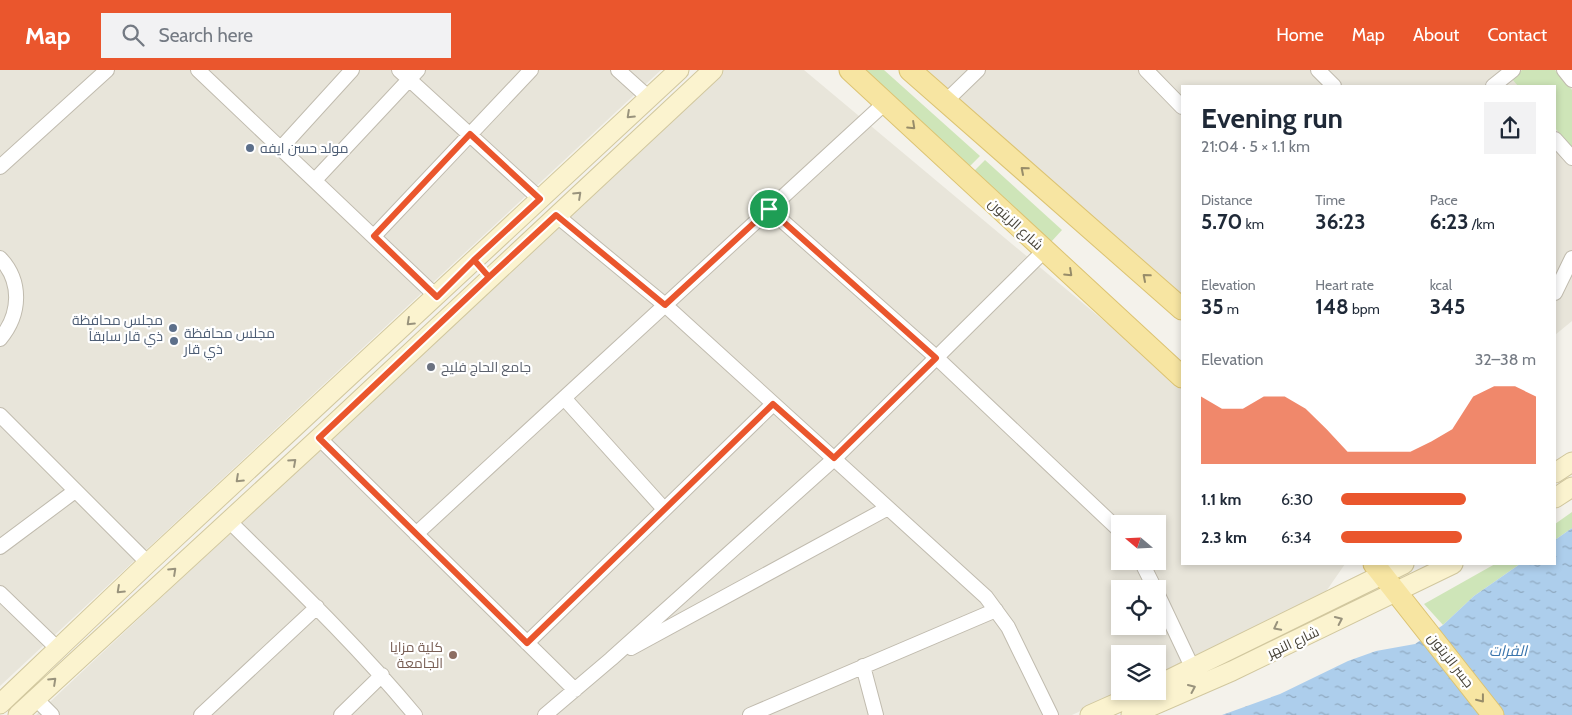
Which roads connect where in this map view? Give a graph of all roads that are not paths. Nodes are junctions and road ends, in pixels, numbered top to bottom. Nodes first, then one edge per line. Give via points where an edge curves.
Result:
1 (106, 70) edge
2 (198, 70) edge
3 (352, 70) edge
4 (531, 70) edge
5 (618, 70) edge
6 (679, 70) edge
7 (713, 70) edge
8 (850, 70) edge
9 (910, 70) edge
10 (978, 70) edge
11 (1146, 70) edge
12 (1318, 70) edge
13 (1564, 70) edge
14 (409, 73) edge
15 (1572, 80) edge
16 (1333, 85) edge
17 (649, 98) junction
18 (946, 101) junction
19 (886, 102) junction
20 (1181, 106) edge
21 (470, 134) junction
22 (1556, 140) edge
23 (281, 148) junction
24 (1572, 158) edge
25 (0, 167) edge
26 (315, 180) junction
27 (540, 199) junction
28 (769, 209) junction
29 (556, 215) junction
30 (374, 236) junction
31 (1045, 250) junction
32 (0, 258) edge
33 (1572, 258) edge
34 (474, 260) junction
35 (489, 277) junction
36 (1556, 291) edge
37 (437, 297) junction
38 (1180, 302) edge
39 (665, 305) junction
40 (0, 339) edge
41 (936, 358) junction
42 (1181, 376) edge
43 (564, 398) junction
44 (773, 404) junction
45 (0, 415) edge
46 (319, 438) junction
47 (834, 458) junction
48 (1572, 462) edge
49 (1556, 472) edge
50 (1572, 487) edge
51 (75, 491) junction
52 (1556, 497) edge
53 (888, 508) junction
54 (664, 509) junction
55 (228, 520) junction
56 (1111, 523) edge
57 (416, 534) junction
58 (0, 548) edge
59 (148, 563) junction
60 (1399, 565) edge
61 (1452, 565) edge
62 (1379, 569) edge
63 (0, 593) edge
64 (1403, 598) junction
65 (317, 607) junction
66 (98, 610) junction
67 (996, 610) junction
68 (1166, 611) edge
69 (112, 627) junction
70 (527, 643) junction
71 (57, 648) junction
72 (611, 659) junction
73 (863, 666) junction
74 (1193, 670) junction
75 (382, 675) junction
76 (1166, 682) edge
77 (575, 690) junction
78 (35, 698) junction
79 (1124, 700) edge
80 (0, 704) edge
81 (18, 715) edge
82 (52, 715) edge
83 (200, 715) edge
84 (341, 715) edge
85 (415, 715) edge
86 (545, 715) edge
87 (750, 715) edge
88 (876, 715) edge
89 (1051, 715) edge
90 (1090, 715) edge
91 (1131, 715) edge
92 (1494, 715) edge

1 - 25 street
2 - 23 street
3 - 23 street
4 - 21 street
5 - 17 street
6 - 17 main road
29 -> 7 main road
8 - 19 main road, شارع الزيتون
9 - 18 main road
10 - 18 street
11 - 20 street
12 - 16 street
13 - 15 street
14 - 21 street
14 - 26 street
17 -> 27 main road
38 -> 18 main road
19 - 28 street
19 -> 31 main road, شارع الزيتون
21 - 27 street
21 - 30 street
22 - 24 street
23 - 26 street
26 - 30 street
27 - 34 main road
28 - 39 street
28 - 41 street
29 - 35 main road
29 - 39 street
30 - 37 street
31 - 41 street
31 -> 42 main road, شارع الزيتون
32 - 40 street via 14,277 16,299 11,320
33 - 36 street
34 - 35 main road
34 - 37 main road
35 - 46 main road
37 -> 59 main road
39 - 43 street
39 - 44 street
41 - 47 street
41 - 56 street
43 - 54 street
43 - 57 street
44 - 47 street
44 - 54 street
45 - 51 street
55 -> 46 main road
46 - 57 street
47 - 53 street
47 - 72 street
48 - 49 main road
50 - 52 main road
51 - 58 street
51 - 59 street
53 - 67 street via 986,597
53 - 72 street
54 - 70 street
55 - 65 street
69 -> 55 main road
57 - 70 street
59 -> 66 main road
60 - 62 main road, شارع النهر
61 - 64 main road, شارع النهر
62 - 64 main road
62 -> 74 main road, شارع النهر
63 - 71 street
91 -> 64 main road, شارع النهر
64 -> 92 main road, جسر الزيتون
65 - 75 street
65 - 83 street
66 - 69 main road
66 - 71 main road
67 - 73 street
67 - 89 street via 1008,627
68 - 74 street
78 -> 69 main road
70 - 77 street
71 - 80 main road
72 - 77 street
73 - 87 street
73 - 88 street
74 - 76 main road, شارع النهر
75 - 84 street
75 - 85 street
77 - 86 street
78 - 81 main road
78 - 82 street
79 - 90 main road

